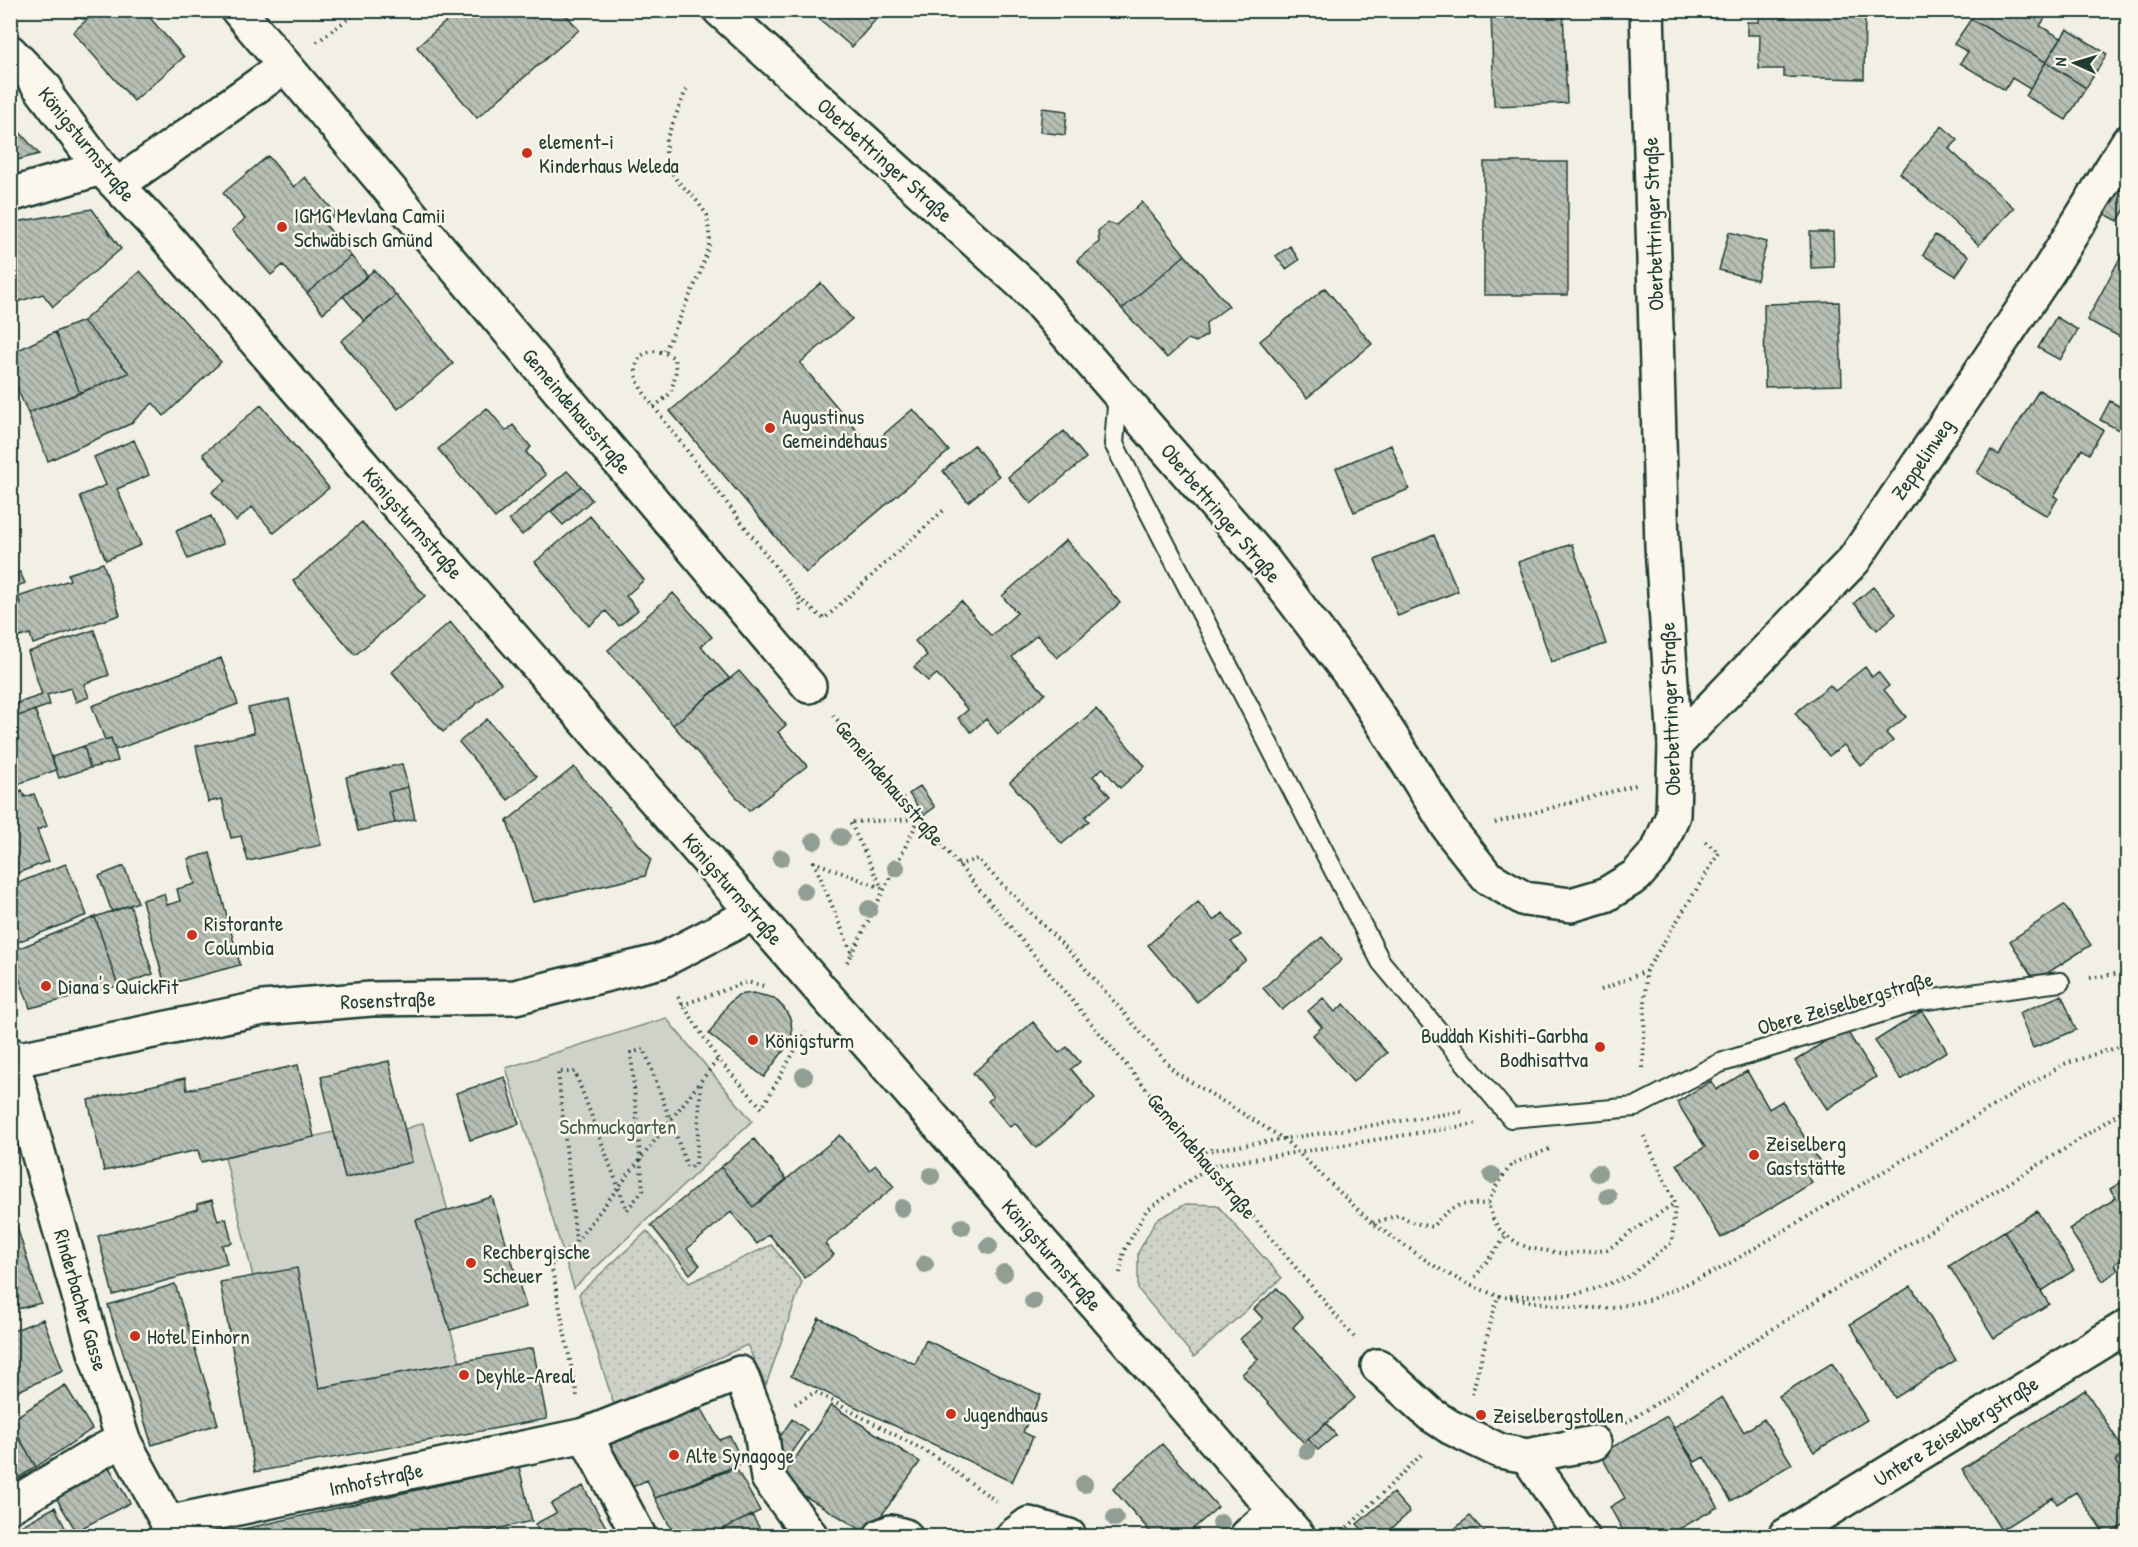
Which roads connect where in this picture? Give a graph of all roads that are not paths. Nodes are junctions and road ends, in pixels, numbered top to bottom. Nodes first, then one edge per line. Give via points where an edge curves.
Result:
1 (238, 10) edge
2 (720, 10) edge
3 (1647, 10) edge
4 (20, 63) edge
5 (285, 66) junction
6 (2127, 142) edge
7 (101, 168) junction
8 (133, 174) junction
9 (10, 195) edge
10 (169, 240) junction
11 (1118, 392) junction
12 (808, 686) road end
13 (1675, 760) junction
14 (754, 913) junction
15 (2060, 982) road end
16 (11, 1059) edge
17 (2127, 1326) edge
18 (1378, 1366) road end
19 (585, 1435) junction
20 (123, 1440) junction
21 (1594, 1443) road end
22 (1527, 1456) junction
23 (10, 1506) edge
24 (1275, 1511) junction
25 (171, 1530) edge
26 (1021, 1530) edge
27 (639, 1536) edge
28 (811, 1536) edge
29 (881, 1536) edge
30 (905, 1536) edge
31 (1069, 1536) edge
32 (1247, 1536) edge
33 (1298, 1536) edge
34 (1582, 1536) edge
35 (1785, 1536) edge

1 - 5 street, Gemeindehausstraße
2 - 11 street, Oberbettringer Straße via 1027,288
3 - 13 street, Oberbettringer Straße via 1661,535
4 - 7 street, Königsturmstraße
4 - 8 street, Königsturmstraße
5 - 8 street
5 - 12 street, Gemeindehausstraße
6 - 13 street, Zeppelinweg via 2048,272 1854,560
7 - 9 street
7 - 10 street, Königsturmstraße
8 - 10 street, Königsturmstraße
10 - 14 street, Königsturmstraße
11 - 13 street, Oberbettringer Straße via 1264,561 1359,686 1453,834 1487,877 1526,899 1571,905 1605,895 1636,876 1658,851 1672,815
11 - 15 lane, Obere Zeiselbergstraße via 1114,444 1381,962 1506,1112 1635,1107 1720,1064 1919,1001
14 - 16 street, Rosenstraße via 661,961 515,998 371,999 263,1008
14 - 24 street, Königsturmstraße
16 - 20 street, Rinderbacher Gasse
17 - 35 street, Untere Zeiselbergstraße
18 - 22 street via 1449,1427 1500,1451
19 - 25 street, Imhofstraße
19 - 27 street
19 - 28 street, Imhofstraße via 740,1373 760,1424 768,1478
20 - 23 street
20 - 25 street, Rinderbacher Gasse
21 - 22 street
22 - 34 street
24 - 32 street
24 - 33 street, Königsturmstraße
26 - 31 street
29 - 30 street via 891,1532

